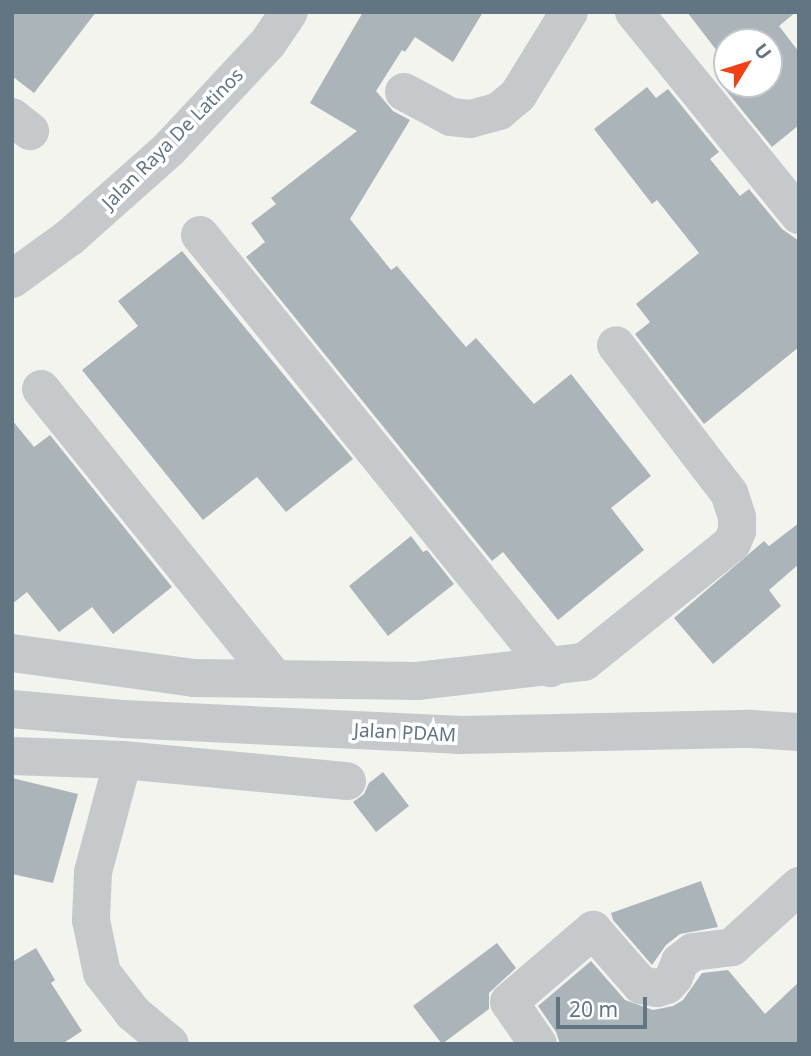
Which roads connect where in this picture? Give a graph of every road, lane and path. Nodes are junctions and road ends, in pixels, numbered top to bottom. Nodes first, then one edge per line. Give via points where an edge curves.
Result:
1 (289, 12) edge
2 (569, 12) edge
3 (634, 12) edge
4 (404, 92) dead end
5 (799, 215) edge
6 (200, 236) dead end
7 (12, 279) edge
8 (616, 345) dead end
9 (41, 388) dead end
10 (12, 653) edge
11 (550, 668) junction
12 (275, 679) junction
13 (12, 709) edge
14 (799, 732) edge
15 (12, 756) edge
16 (123, 760) junction
17 (347, 781) dead end
18 (799, 886) edge
19 (170, 1044) edge
20 (538, 1044) edge

1 - 7 street, Jalan Raya De Latinos via 268,43 169,149 70,237
2 - 4 street via 519,95 499,111 470,119 452,117
3 - 5 street
6 - 11 street
8 - 11 street via 729,493 737,531 732,543 597,654 584,662
9 - 12 street
10 - 12 street via 194,678
11 - 12 street via 417,681
13 - 14 street, Jalan PDAM via 458,736 751,729
15 - 16 street
16 - 17 street
16 - 19 street via 93,872 92,920 102,973 133,1013
18 - 20 street via 732,947 693,952 680,962 667,985 657,988 641,985 593,930 509,1002

